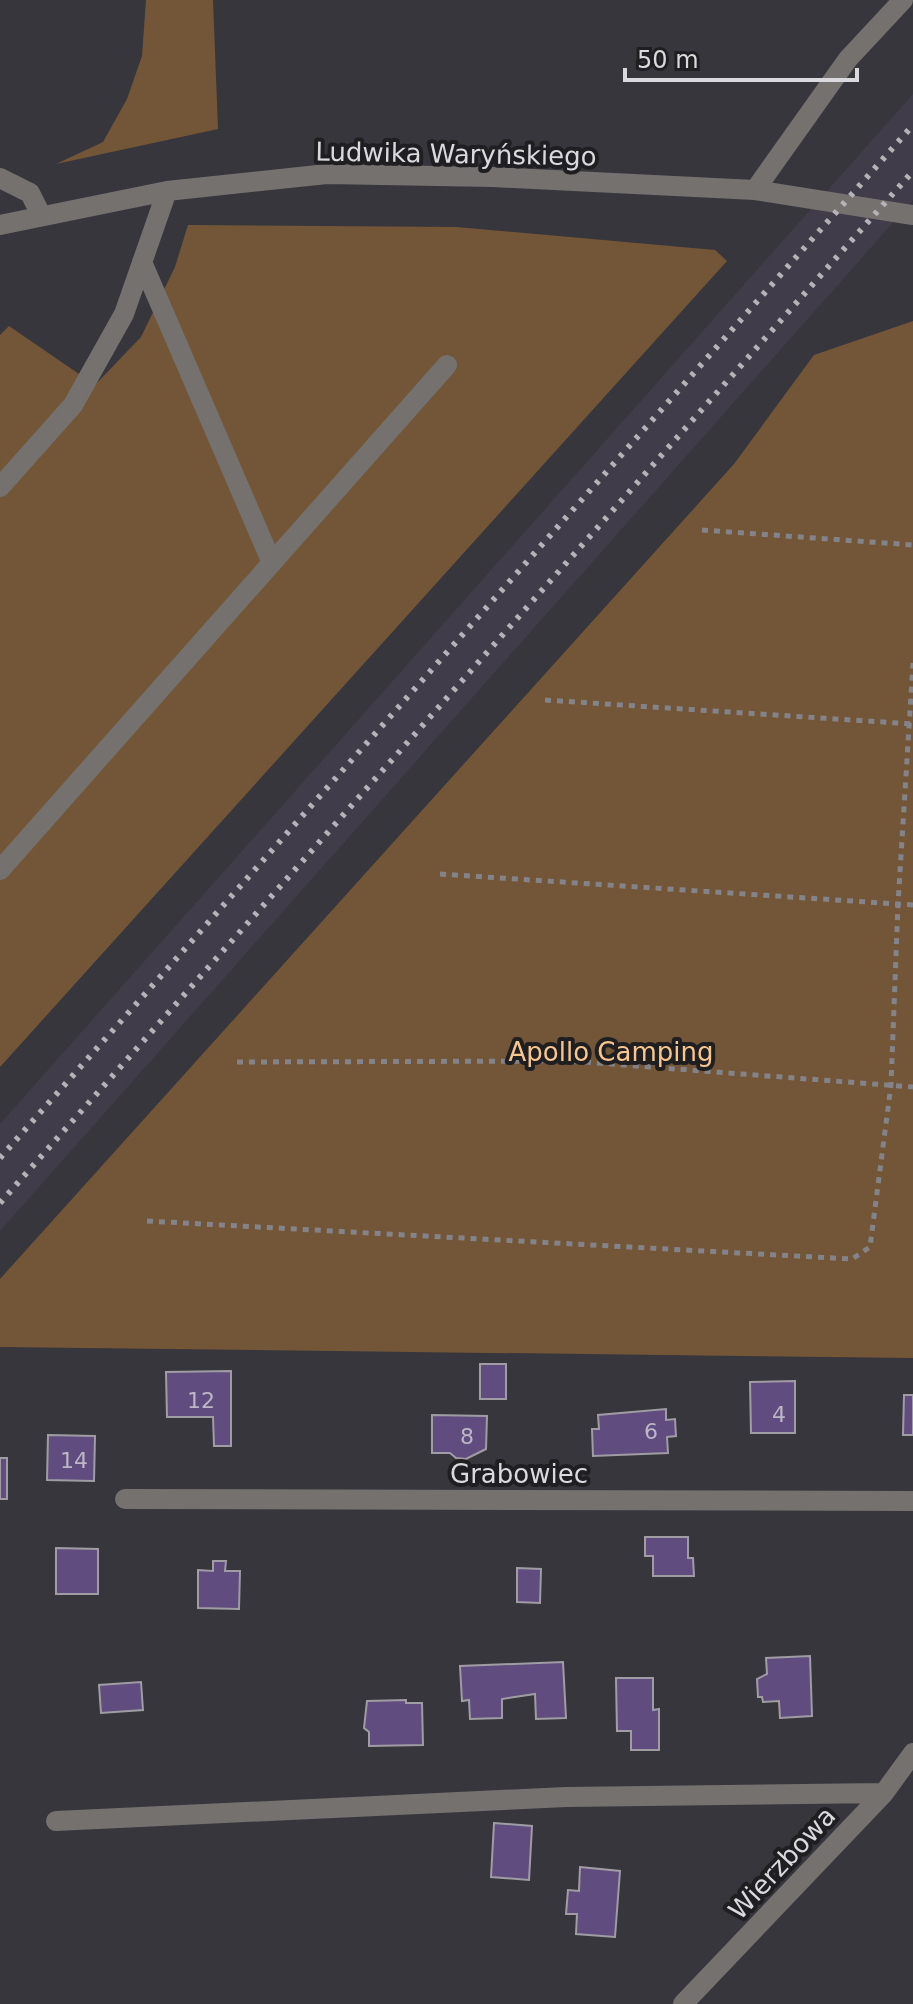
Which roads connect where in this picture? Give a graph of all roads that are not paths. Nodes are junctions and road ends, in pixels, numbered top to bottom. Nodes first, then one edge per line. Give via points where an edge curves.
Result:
1 (903, 0) edge
2 (0, 178) edge
3 (755, 190) junction
4 (167, 191) junction
5 (41, 215) junction
6 (913, 215) edge
7 (0, 225) edge
8 (142, 262) junction
9 (447, 365) dead end
10 (0, 487) edge
11 (272, 563) junction
12 (0, 870) edge
13 (125, 1499) dead end
14 (913, 1501) edge
15 (913, 1753) edge
16 (884, 1793) junction
17 (56, 1821) dead end
18 (683, 2004) edge

1 - 3 street via 848,59
2 - 5 street via 30,193
3 - 4 street, Ludwika Waryńskiego via 327,174
3 - 6 street, Ludwika Waryńskiego
4 - 5 street, Ludwika Waryńskiego
4 - 8 street
5 - 7 street, Ludwika Waryńskiego
8 - 10 street via 124,314 73,405
8 - 11 street
9 - 11 street
11 - 12 street
13 - 14 street, Grabowiec
15 - 16 street, Wierzbowa
16 - 17 street via 566,1797
16 - 18 street, Wierzbowa

